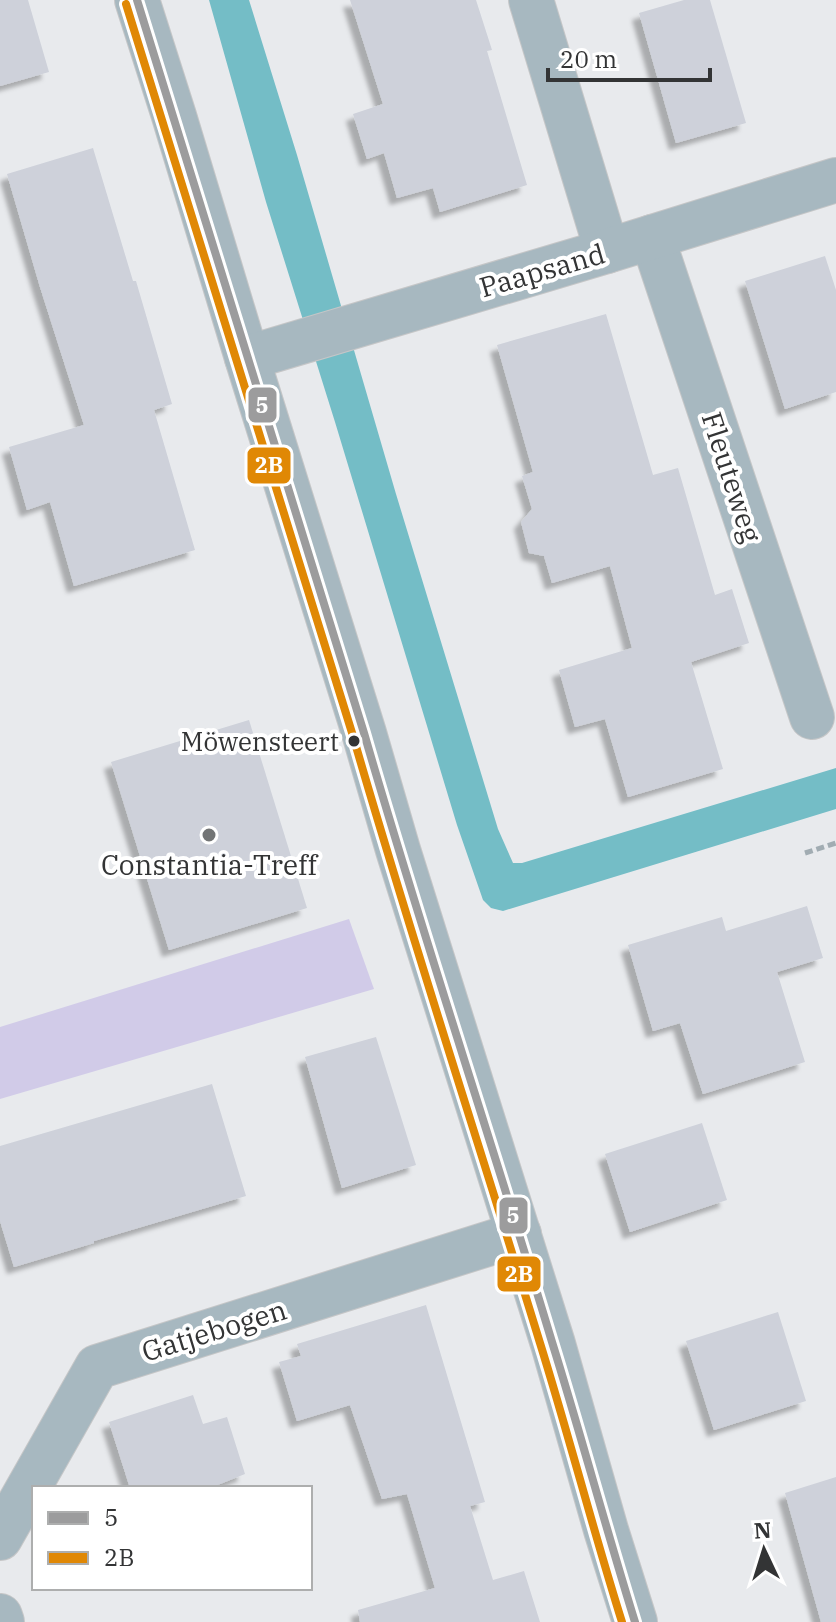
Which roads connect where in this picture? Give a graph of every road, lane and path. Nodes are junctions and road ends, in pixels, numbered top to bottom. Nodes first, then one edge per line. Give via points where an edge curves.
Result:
1 (137, 0) edge
2 (531, 0) edge
3 (836, 180) edge
4 (652, 237) junction
5 (607, 251) junction
6 (247, 358) junction
7 (812, 717) dead end
8 (836, 843) edge
9 (805, 853) dead end
10 (519, 1234) junction
11 (0, 1538) edge
12 (0, 1616) edge
13 (2, 1622) edge
14 (635, 1622) edge

1 - 6 street
2 - 5 street
3 - 4 street, Paapsand
4 - 5 street, Paapsand
4 - 7 street, Fleuteweg
5 - 6 street, Paapsand
6 - 10 street
8 - 9 path
10 - 11 street, Gatjebogen via 97,1367
10 - 14 street
12 - 13 street

